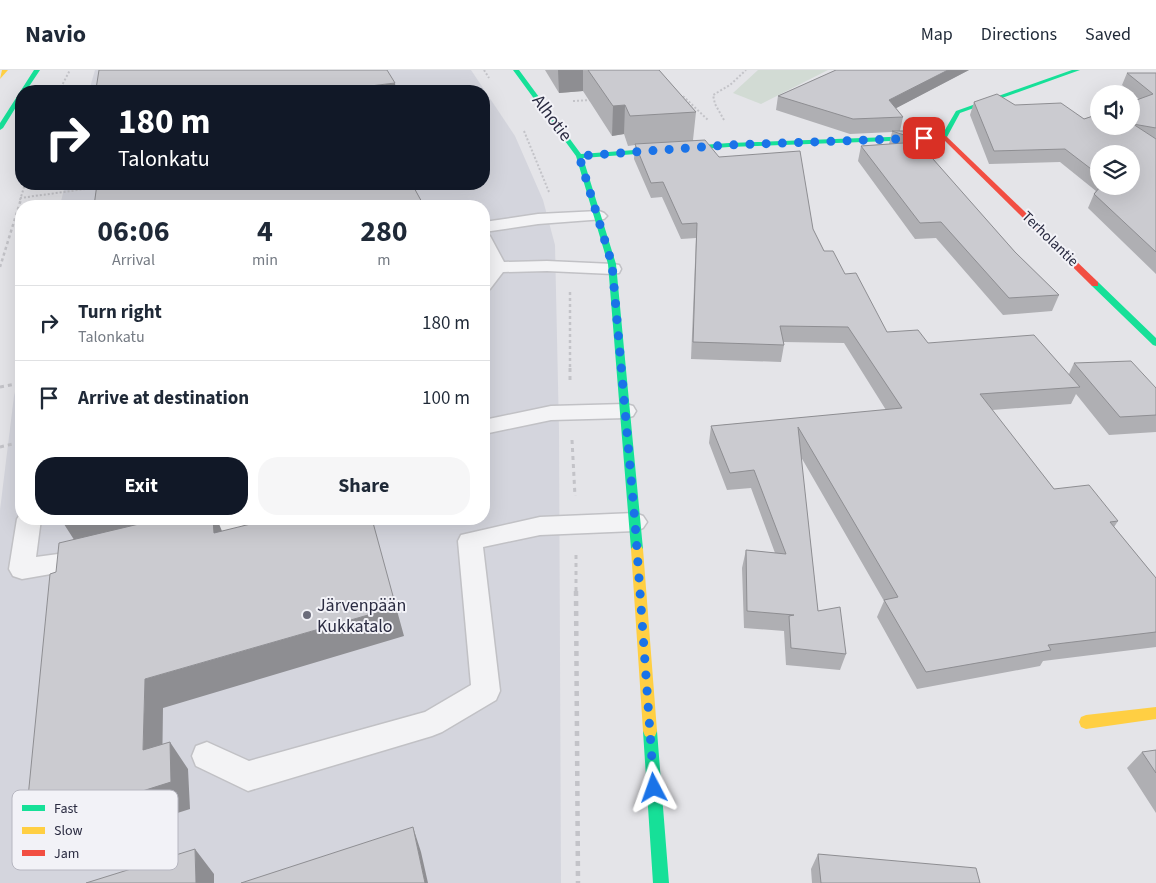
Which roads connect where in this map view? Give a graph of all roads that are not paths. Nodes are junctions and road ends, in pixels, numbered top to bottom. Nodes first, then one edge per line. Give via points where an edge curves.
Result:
1 (5, 70) edge
2 (37, 70) edge
3 (516, 70) edge
4 (1077, 70) edge
5 (0, 77) edge
6 (27, 85) edge
7 (15, 104) edge
8 (0, 128) edge
9 (944, 137) junction
10 (579, 156) junction
11 (599, 216) junction
12 (490, 225) edge
13 (490, 251) edge
14 (498, 267) junction
15 (613, 269) junction
16 (490, 277) edge
17 (1156, 343) edge
18 (626, 411) junction
19 (490, 426) edge
20 (635, 522) junction
21 (28, 525) edge
22 (225, 525) edge
23 (168, 539) edge
24 (113, 553) edge
25 (1156, 713) edge
26 (1086, 722) dead end
27 (207, 756) dead end
28 (661, 883) edge

1 - 5 street
2 - 6 street
3 - 10 street, Alhotie
4 - 9 street via 958,112
7 - 8 street
9 - 10 street via 729,145
9 - 17 street, Terholantie
10 - 11 street, Alhotie
11 - 12 lane
11 - 15 street, Alhotie
13 - 14 lane
14 - 15 lane
14 - 16 lane
15 - 18 street, Alhotie
18 - 19 lane via 550,413
18 - 20 street, Alhotie
20 - 27 lane via 540,526 470,540 486,691 432,723 248,776
20 - 28 street, Alhotie
21 - 24 lane via 22,569
22 - 23 lane
25 - 26 street

